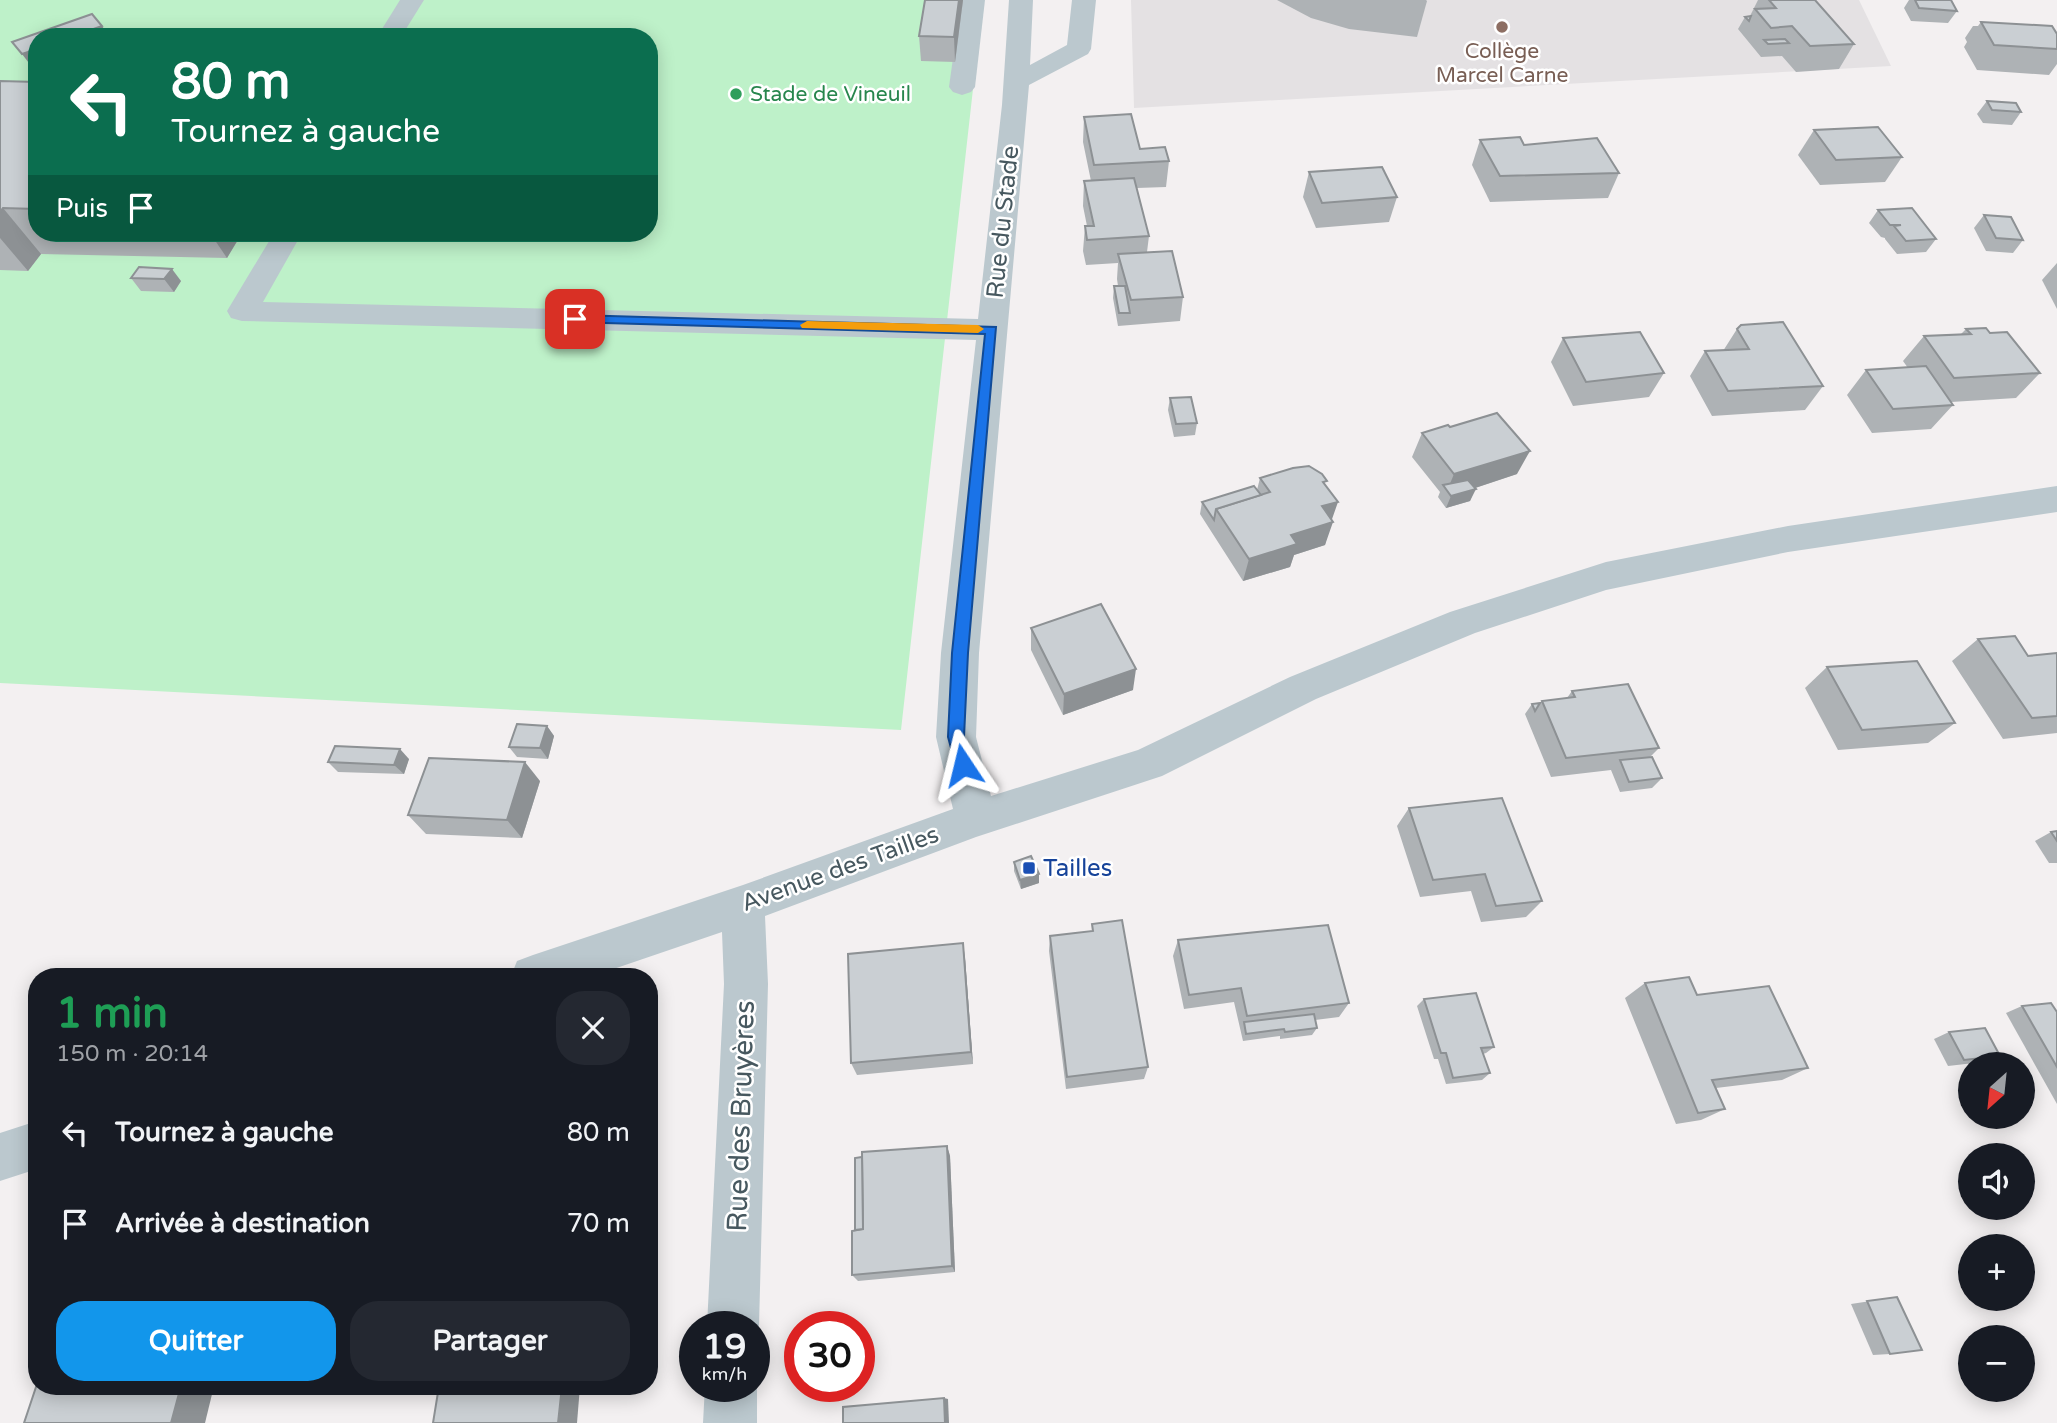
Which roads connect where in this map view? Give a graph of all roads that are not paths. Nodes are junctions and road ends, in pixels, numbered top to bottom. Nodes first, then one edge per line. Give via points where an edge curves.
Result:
1 (412, 0) edge
2 (973, 0) edge
3 (1021, 0) edge
4 (1084, 0) edge
5 (395, 28) edge
6 (1016, 82) junction
7 (962, 87) dead end
8 (283, 242) edge
9 (991, 330) junction
10 (2057, 499) edge
11 (976, 819) junction
12 (743, 905) junction
13 (557, 968) edge
14 (28, 1147) edge
15 (0, 1157) edge
16 (734, 1311) edge
17 (731, 1402) edge
18 (730, 1423) edge

1 - 5 street
2 - 7 street
3 - 6 street, Rue du Stade
4 - 6 street via 1079,49
6 - 9 street, Rue du Stade
8 - 9 street via 242,311
9 - 11 street, Rue du Stade via 956,737
10 - 11 street, Avenue des Tailles via 1788,539 1606,576 1450,627 1303,688 1148,764
11 - 12 street, Avenue des Tailles
12 - 13 street, Avenue des Tailles
12 - 16 street, Rue des Bruyères via 746,984
14 - 15 street
17 - 18 street

